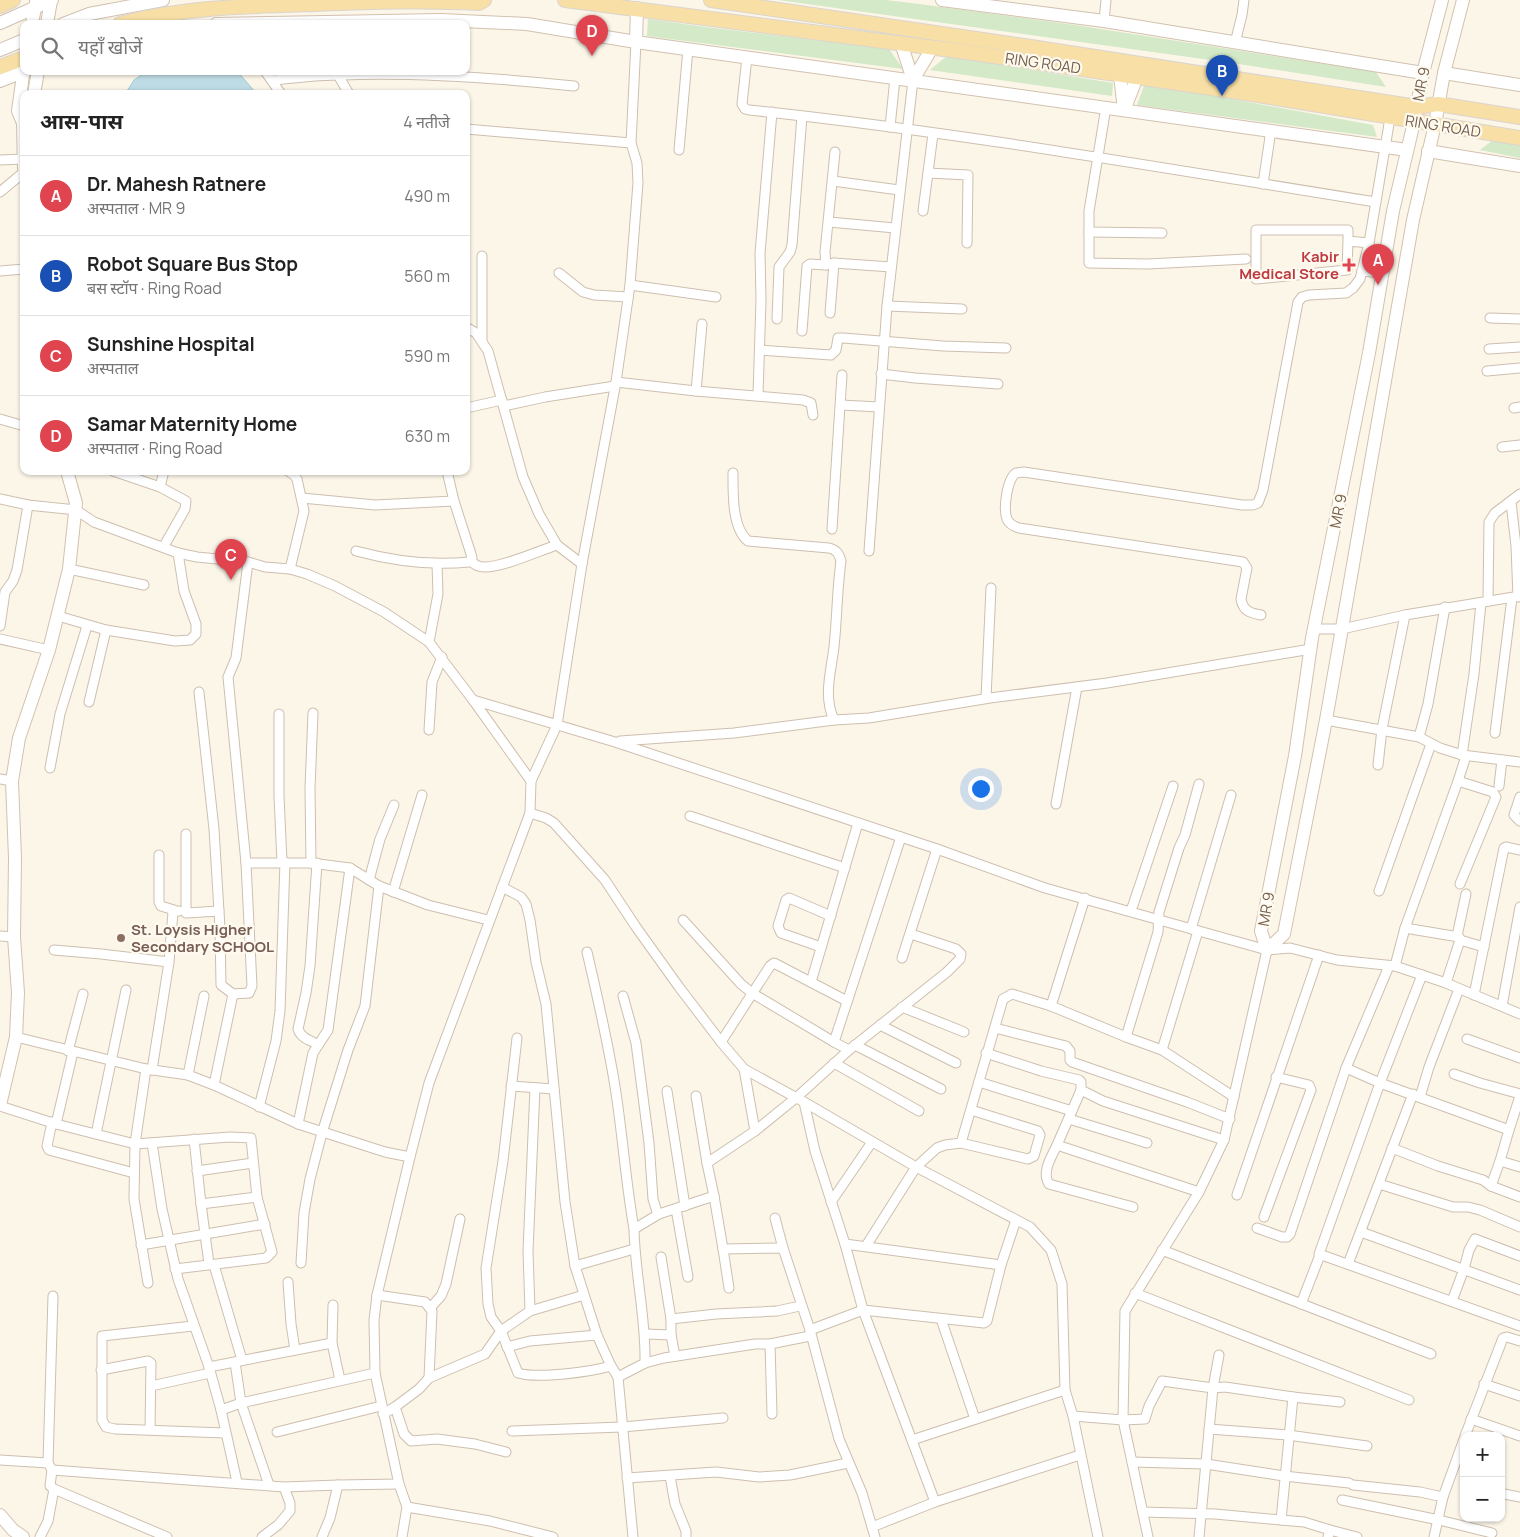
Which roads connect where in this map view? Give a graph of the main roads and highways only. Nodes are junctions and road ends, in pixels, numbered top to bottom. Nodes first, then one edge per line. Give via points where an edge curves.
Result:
1 (13, 0) edge
2 (431, 0) edge
3 (484, 0) edge
4 (565, 0) edge
5 (711, 0) edge
6 (0, 6) edge
7 (134, 20) edge
8 (20, 60) edge
9 (0, 68) edge
10 (1520, 117) edge
11 (1520, 138) edge

1 - 6 main road
2 - 3 main road via 479,3
2 - 7 main road via 203,8
4 - 11 main road, RING ROAD via 1137,77
5 - 10 main road, RING ROAD via 1417,107 1438,104
8 - 9 main road

